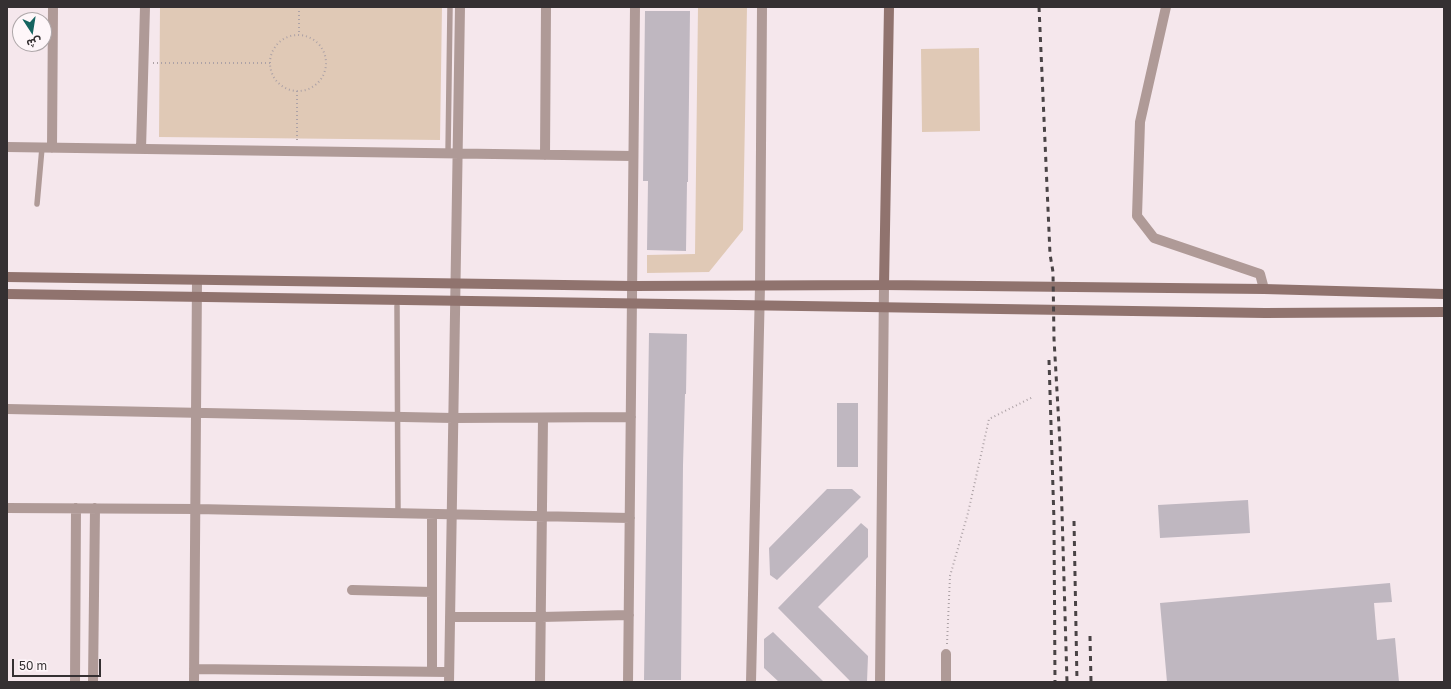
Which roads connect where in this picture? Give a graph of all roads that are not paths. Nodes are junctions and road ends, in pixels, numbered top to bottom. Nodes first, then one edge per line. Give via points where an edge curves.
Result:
1 (53, 7) edge
2 (145, 7) edge
3 (450, 7) edge
4 (460, 7) edge
5 (546, 7) edge
6 (635, 7) edge
7 (762, 7) edge
8 (889, 7) edge
9 (1166, 7) edge
10 (7, 147) edge
11 (47, 148) junction
12 (141, 149) junction
13 (453, 154) junction
14 (545, 155) junction
15 (633, 156) junction
16 (37, 204) dead end
17 (7, 277) edge
18 (197, 280) junction
19 (455, 284) junction
20 (884, 285) junction
21 (632, 286) junction
22 (760, 286) junction
23 (1264, 290) junction
24 (7, 294) edge
25 (1444, 294) edge
26 (197, 298) junction
27 (455, 301) junction
28 (632, 304) junction
29 (759, 305) junction
30 (397, 306) dead end
31 (884, 307) junction
32 (1444, 312) edge
33 (7, 409) edge
34 (196, 413) junction
35 (398, 417) junction
36 (453, 418) junction
37 (543, 418) junction
38 (631, 418) junction
39 (7, 508) edge
40 (76, 508) junction
41 (96, 508) junction
42 (196, 508) junction
43 (398, 513) junction
44 (432, 514) junction
45 (452, 514) junction
46 (542, 516) junction
47 (630, 518) junction
48 (352, 590) dead end
49 (432, 592) junction
50 (629, 615) junction
51 (450, 617) junction
52 (541, 618) junction
53 (946, 654) road end
54 (194, 670) junction
55 (432, 672) junction
56 (449, 677) edge
57 (75, 682) edge
58 (93, 682) edge
59 (194, 682) edge
60 (540, 682) edge
61 (628, 682) edge
62 (751, 682) edge
63 (880, 682) edge
64 (946, 682) edge

1 - 11 street
2 - 12 street
3 - 13 lane
4 - 13 street
5 - 14 street
6 - 15 street
7 - 22 street
8 - 20 street
9 - 23 street via 1140,122 1137,216 1154,238 1260,274
10 - 11 street
11 - 12 street
11 - 16 lane
12 - 13 street
13 - 14 street
13 - 19 street
14 - 15 street
15 - 21 street
17 - 18 street
18 - 19 street
18 - 26 street
19 - 21 street
19 - 27 street
20 - 22 street
20 - 23 street
20 - 31 street
21 - 22 street
21 - 28 street
22 - 29 street
23 - 25 street
24 - 26 street
26 - 27 street
26 - 34 street
27 - 28 street
27 - 36 street
28 - 29 street
28 - 38 street
29 - 31 street
29 - 62 street
30 - 35 lane
31 - 32 street via 1265,313
31 - 63 street
33 - 34 street
34 - 35 street
34 - 42 street
35 - 36 street
35 - 43 lane
36 - 37 street
36 - 45 street
37 - 38 street
37 - 46 street
38 - 47 street
39 - 40 street
40 - 41 street
40 - 57 street
41 - 42 street
41 - 58 street
42 - 43 street
42 - 54 street
43 - 44 street
44 - 45 street
44 - 49 street
45 - 46 street
45 - 51 street
46 - 47 street
46 - 52 street
47 - 50 street
48 - 49 street
49 - 55 street
50 - 52 street
50 - 61 street
51 - 52 street
51 - 56 street
52 - 60 street
53 - 64 street
54 - 55 street
54 - 59 street
55 - 56 street

